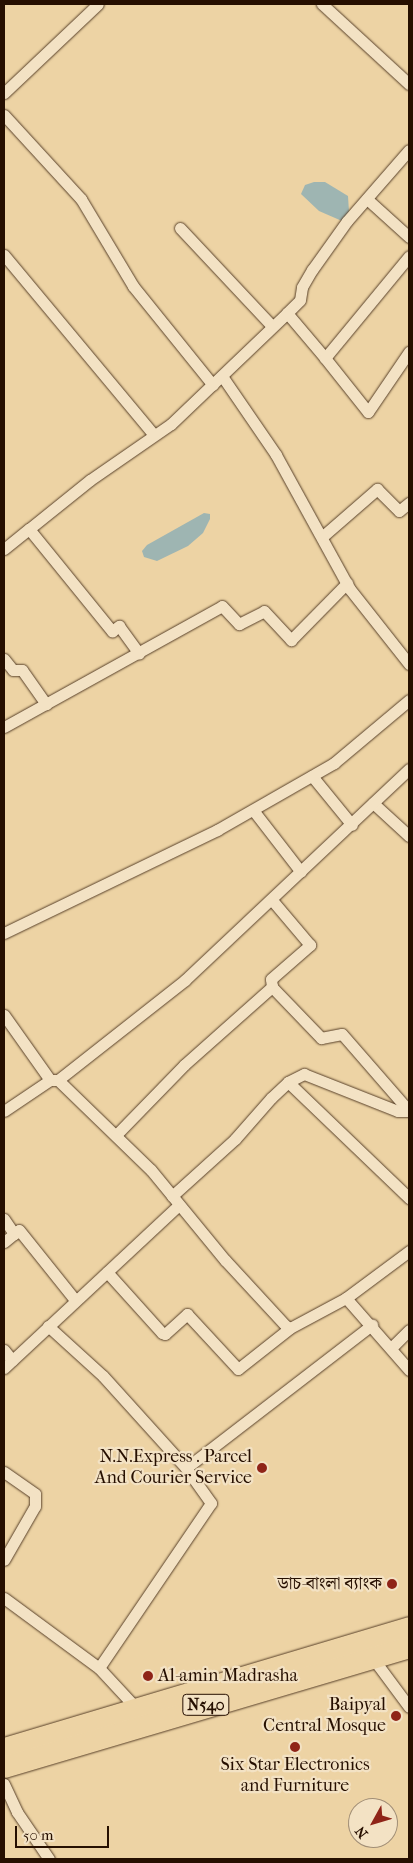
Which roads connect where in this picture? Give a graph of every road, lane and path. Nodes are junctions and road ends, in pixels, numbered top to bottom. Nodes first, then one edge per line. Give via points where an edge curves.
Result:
1 (98, 4) edge
2 (322, 4) edge
3 (409, 84) edge
4 (4, 93) edge
5 (4, 115) edge
6 (409, 150) edge
7 (366, 199) junction
8 (180, 228) dead end
9 (409, 237) edge
10 (4, 256) edge
11 (409, 256) edge
12 (287, 313) junction
13 (272, 326) junction
14 (409, 352) edge
15 (325, 358) junction
16 (222, 376) junction
17 (213, 385) junction
18 (154, 435) junction
19 (409, 503) edge
20 (30, 529) junction
21 (323, 536) junction
22 (4, 549) edge
23 (347, 583) junction
24 (139, 654) junction
25 (4, 659) edge
26 (409, 664) edge
27 (409, 700) edge
28 (46, 704) junction
29 (4, 728) edge
30 (409, 769) edge
31 (312, 776) junction
32 (373, 802) junction
33 (253, 810) junction
34 (352, 825) junction
35 (409, 836) edge
36 (301, 872) junction
37 (272, 900) junction
38 (4, 933) edge
39 (272, 987) junction
40 (4, 1015) edge
41 (54, 1080) junction
42 (288, 1082) junction
43 (4, 1111) edge
44 (409, 1111) edge
45 (116, 1135) junction
46 (409, 1198) edge
47 (176, 1201) junction
48 (4, 1219) edge
49 (14, 1234) junction
50 (4, 1242) edge
51 (409, 1251) edge
52 (106, 1272) junction
53 (346, 1298) junction
54 (76, 1300) junction
55 (372, 1325) junction
56 (48, 1326) junction
57 (290, 1328) junction
58 (409, 1330) edge
59 (392, 1347) junction
60 (4, 1350) edge
61 (8, 1364) edge
62 (409, 1370) edge
63 (186, 1468) junction
64 (4, 1472) edge
65 (4, 1560) edge
66 (4, 1598) edge
67 (409, 1627) edge
68 (409, 1647) edge
69 (372, 1657) junction
70 (99, 1668) junction
71 (409, 1707) edge
72 (137, 1709) junction
73 (4, 1748) edge
74 (4, 1767) edge
75 (4, 1784) edge
76 (49, 1859) edge

1 - 4 street
2 - 3 street
5 - 17 street via 81,199 133,286
6 - 7 street
7 - 9 street
7 - 12 street via 312,270 302,288 300,300
8 - 13 street
10 - 18 street
11 - 15 street
12 - 13 street
12 - 15 street
13 - 16 street
14 - 15 street via 368,412
16 - 17 street
16 - 21 street via 252,416
17 - 18 street
18 - 20 street via 90,480
19 - 21 street via 399,511 377,489
20 - 22 street
20 - 24 street via 112,631 119,626
21 - 23 street
23 - 24 street via 291,640 264,611 239,624 222,606
23 - 26 street
24 - 28 street
25 - 28 street via 13,670 22,670
27 - 31 street via 334,763
28 - 29 street
30 - 32 street
31 - 33 street
31 - 34 street
32 - 34 street
32 - 35 street
33 - 36 street
33 - 38 street
34 - 36 street
36 - 37 street
37 - 39 street via 310,945 271,979
37 - 41 street via 185,980
39 - 44 street via 321,1038 342,1034
39 - 45 street via 184,1065
40 - 41 street
41 - 43 street
41 - 45 street
42 - 44 street via 304,1074 398,1111
42 - 46 street
42 - 47 street
45 - 47 street
47 - 52 street
47 - 57 street via 275,1316
48 - 49 street
49 - 50 street
49 - 54 street via 20,1230
51 - 53 street
52 - 54 street
52 - 57 street via 163,1334 187,1314 238,1369
53 - 55 street
53 - 57 street
54 - 56 street
55 - 59 street
55 - 63 street
56 - 61 street
56 - 63 street via 103,1376
58 - 59 street
59 - 62 street
60 - 61 street
63 - 70 street via 211,1502 209,1510
64 - 65 street via 35,1494 35,1506
66 - 70 street
67 - 72 highway, N540
68 - 69 highway, N540
69 - 71 street
69 - 74 highway, N540
70 - 72 street
72 - 73 highway, N540
75 - 76 street via 17,1812

